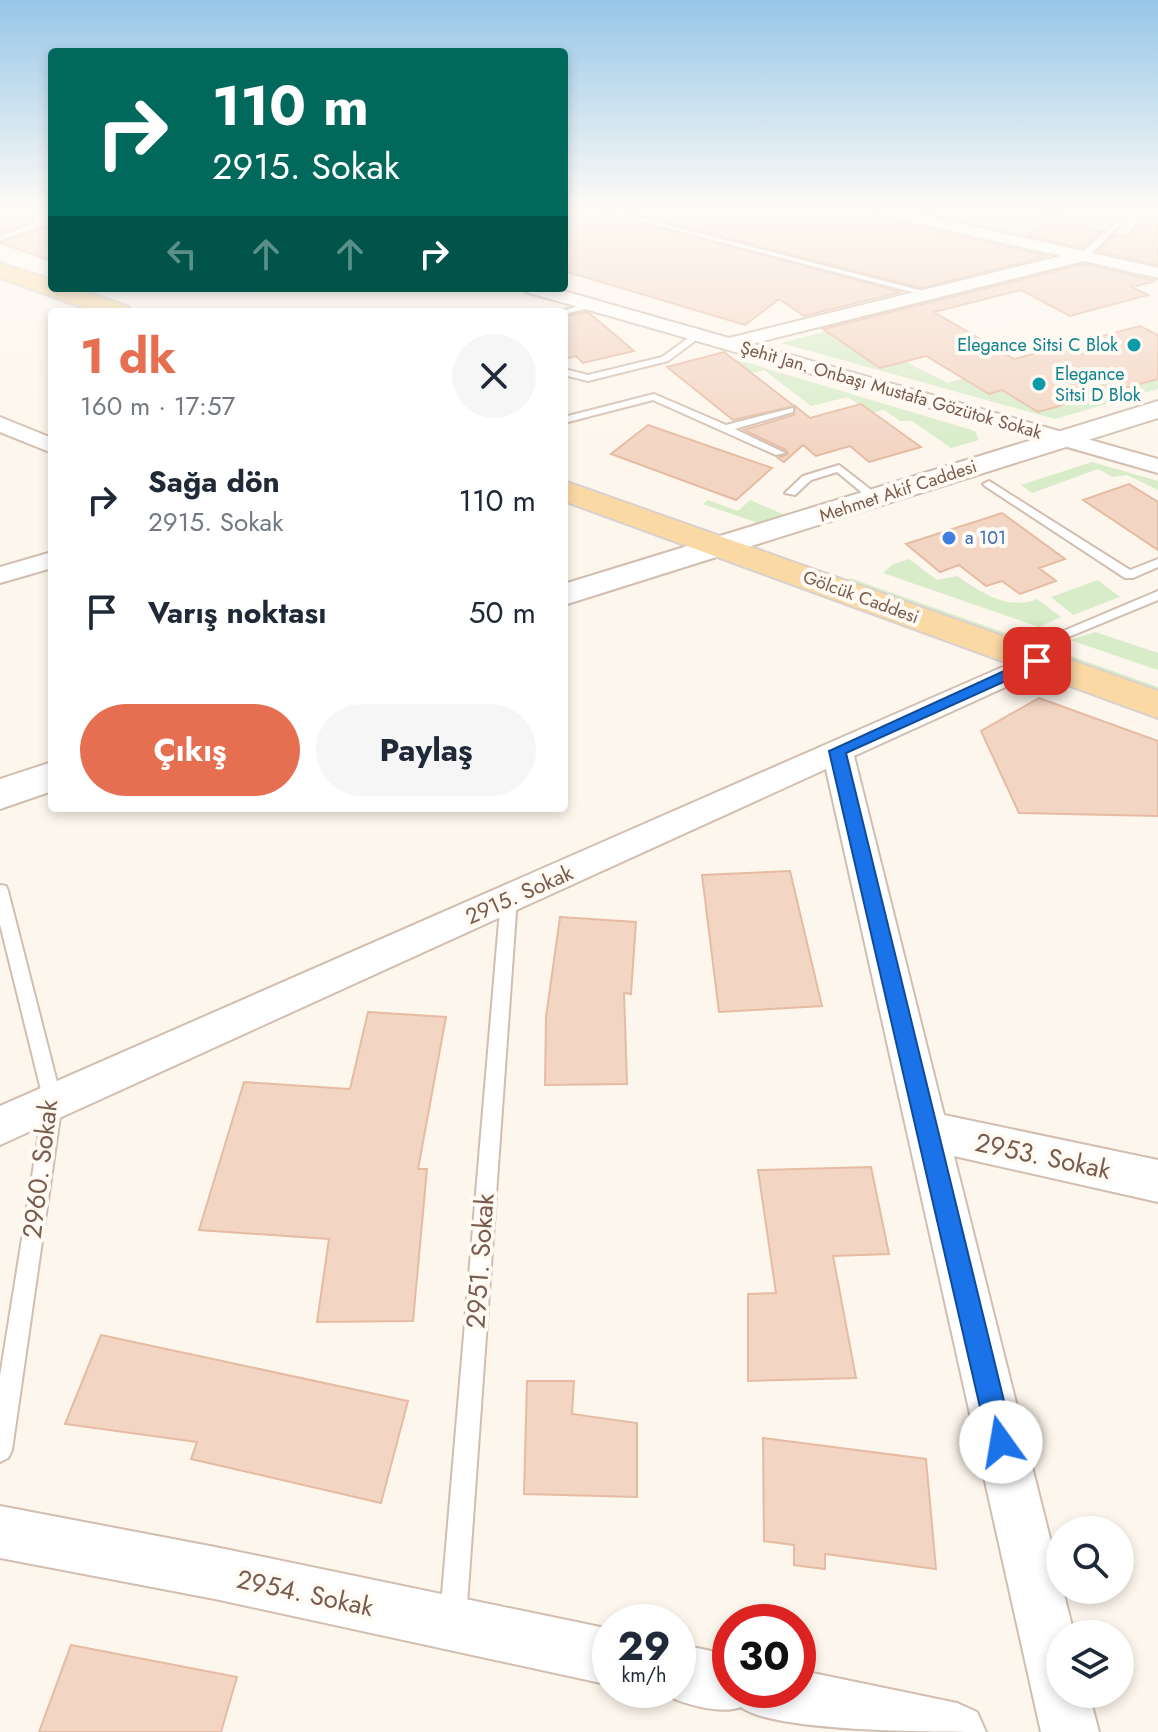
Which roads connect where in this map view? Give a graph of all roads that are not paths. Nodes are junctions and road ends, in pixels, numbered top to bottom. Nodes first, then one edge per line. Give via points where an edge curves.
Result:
1 (14, 291) edge
2 (918, 291) edge
3 (943, 291) edge
4 (70, 292) edge
5 (547, 292) edge
6 (930, 294) junction
7 (592, 305) junction
8 (62, 308) edge
9 (110, 308) edge
10 (568, 311) edge
11 (698, 335) junction
12 (729, 344) junction
13 (568, 373) edge
14 (1158, 409) edge
15 (789, 410) dead end
16 (568, 419) edge
17 (0, 424) edge
18 (725, 429) junction
19 (1158, 430) edge
20 (1062, 439) junction
21 (48, 444) edge
22 (1098, 449) junction
23 (780, 453) dead end
24 (1158, 466) edge
25 (568, 471) edge
26 (989, 484) junction
27 (568, 491) edge
28 (791, 493) dead end
29 (875, 498) junction
30 (719, 546) junction
31 (755, 547) junction
32 (791, 549) junction
33 (48, 561) edge
34 (1158, 563) edge
35 (637, 569) junction
36 (0, 575) edge
37 (568, 594) edge
38 (1158, 595) edge
39 (1043, 650) junction
40 (1158, 679) edge
41 (1158, 705) edge
42 (837, 751) junction
43 (48, 777) edge
44 (0, 794) edge
45 (0, 891) edge
46 (509, 898) junction
47 (53, 1102) junction
48 (0, 1126) edge
49 (928, 1131) junction
50 (1158, 1181) edge
51 (0, 1450) edge
52 (0, 1532) edge
53 (452, 1624) junction
54 (1046, 1632) edge
55 (592, 1653) edge
56 (816, 1702) edge
57 (1064, 1708) edge
58 (957, 1732) edge
59 (1070, 1732) edge

1 - 8 main road
2 - 6 lane
3 - 6 street
4 - 9 main road
5 - 7 street, Şehit Jan. Onbaşı Mustafa Gözütok Sokak
6 - 12 street
7 - 10 lane
7 - 11 street, Şehit Jan. Onbaşı Mustafa Gözütok Sokak
11 - 12 street, Şehit Jan. Onbaşı Mustafa Gözütok Sokak
11 - 13 lane via 665,359 588,378
12 - 20 street, Şehit Jan. Onbaşı Mustafa Gözütok Sokak
14 - 20 street, Mehmet Akif Caddesi
15 - 18 lane
16 - 18 lane via 654,397
17 - 21 street
18 - 23 lane
19 - 22 street, Mehmet Akif Caddesi
20 - 22 street, Şehit Jan. Onbaşı Mustafa Gözütok Sokak
20 - 29 street, Mehmet Akif Caddesi
22 - 24 street, Şehit Jan. Onbaşı Mustafa Gözütok Sokak
22 - 26 street, Mehmet Akif Caddesi
25 - 31 main road, Gölcük Caddesi
26 - 32 street, Mehmet Akif Caddesi
26 - 34 lane via 1129,575
27 - 30 main road, Gölcük Caddesi
28 - 29 lane via 807,478 839,468
29 - 31 street, Mehmet Akif Caddesi
30 - 31 main road, Gölcük Caddesi
30 - 35 street, Mehmet Akif Caddesi
31 - 32 main road, Gölcük Caddesi
31 - 35 street, Mehmet Akif Caddesi
31 - 39 main road, Gölcük Caddesi
32 - 39 main road, Gölcük Caddesi
33 - 36 street
35 - 37 street, Mehmet Akif Caddesi
38 - 39 lane
39 - 40 main road, Gölcük Caddesi
39 - 41 main road, Gölcük Caddesi
39 - 42 street, 2915. Sokak
42 - 46 street, 2915. Sokak
42 - 49 street
43 - 44 street
45 - 47 lane, 2960. Sokak
46 - 47 street, 2915. Sokak
46 - 53 lane, 2951. Sokak
47 - 48 street, 2915. Sokak
47 - 51 lane, 2960. Sokak
49 - 50 street, 2953. Sokak
49 - 54 street
52 - 53 street, 2954. Sokak
53 - 55 street, 2954. Sokak
56 - 58 street
57 - 59 street

